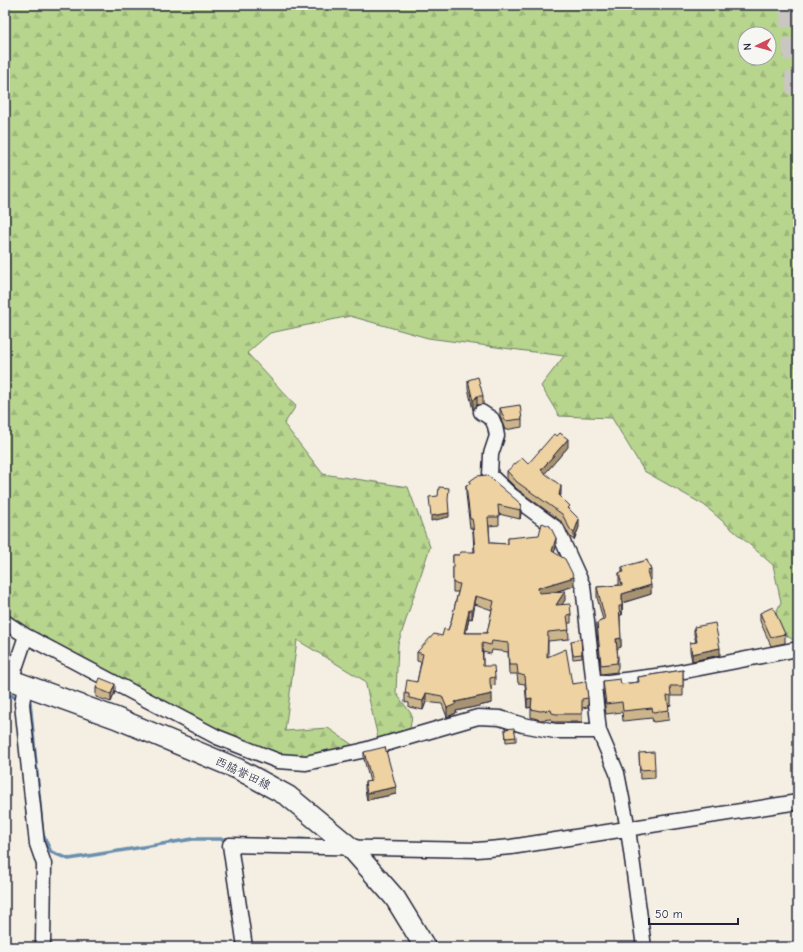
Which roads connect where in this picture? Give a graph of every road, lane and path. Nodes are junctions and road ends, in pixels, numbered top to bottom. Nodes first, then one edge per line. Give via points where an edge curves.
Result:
1 (481, 412) dead end
2 (5, 622) edge
3 (26, 636) junction
4 (798, 649) edge
5 (13, 681) edge
6 (593, 684) junction
7 (599, 731) junction
8 (798, 802) edge
9 (628, 829) junction
10 (351, 848) junction
11 (42, 947) edge
12 (245, 947) edge
13 (425, 947) edge
14 (644, 947) edge

1 - 6 street via 492,419 497,436 490,454 490,475 512,496 556,529 583,586
2 - 3 street
3 - 5 street
3 - 7 street via 218,737 278,761 306,763 478,717 500,718 555,732
4 - 6 street via 664,676
5 - 10 main road, 西脇誉田線 via 116,718 238,769 288,796
5 - 11 street via 22,704 37,844 44,864
6 - 7 street
7 - 9 street via 617,773
8 - 9 street
9 - 10 street via 511,848
9 - 14 street
10 - 12 street via 230,845
10 - 13 main road, 西脇誉田線 via 394,898

